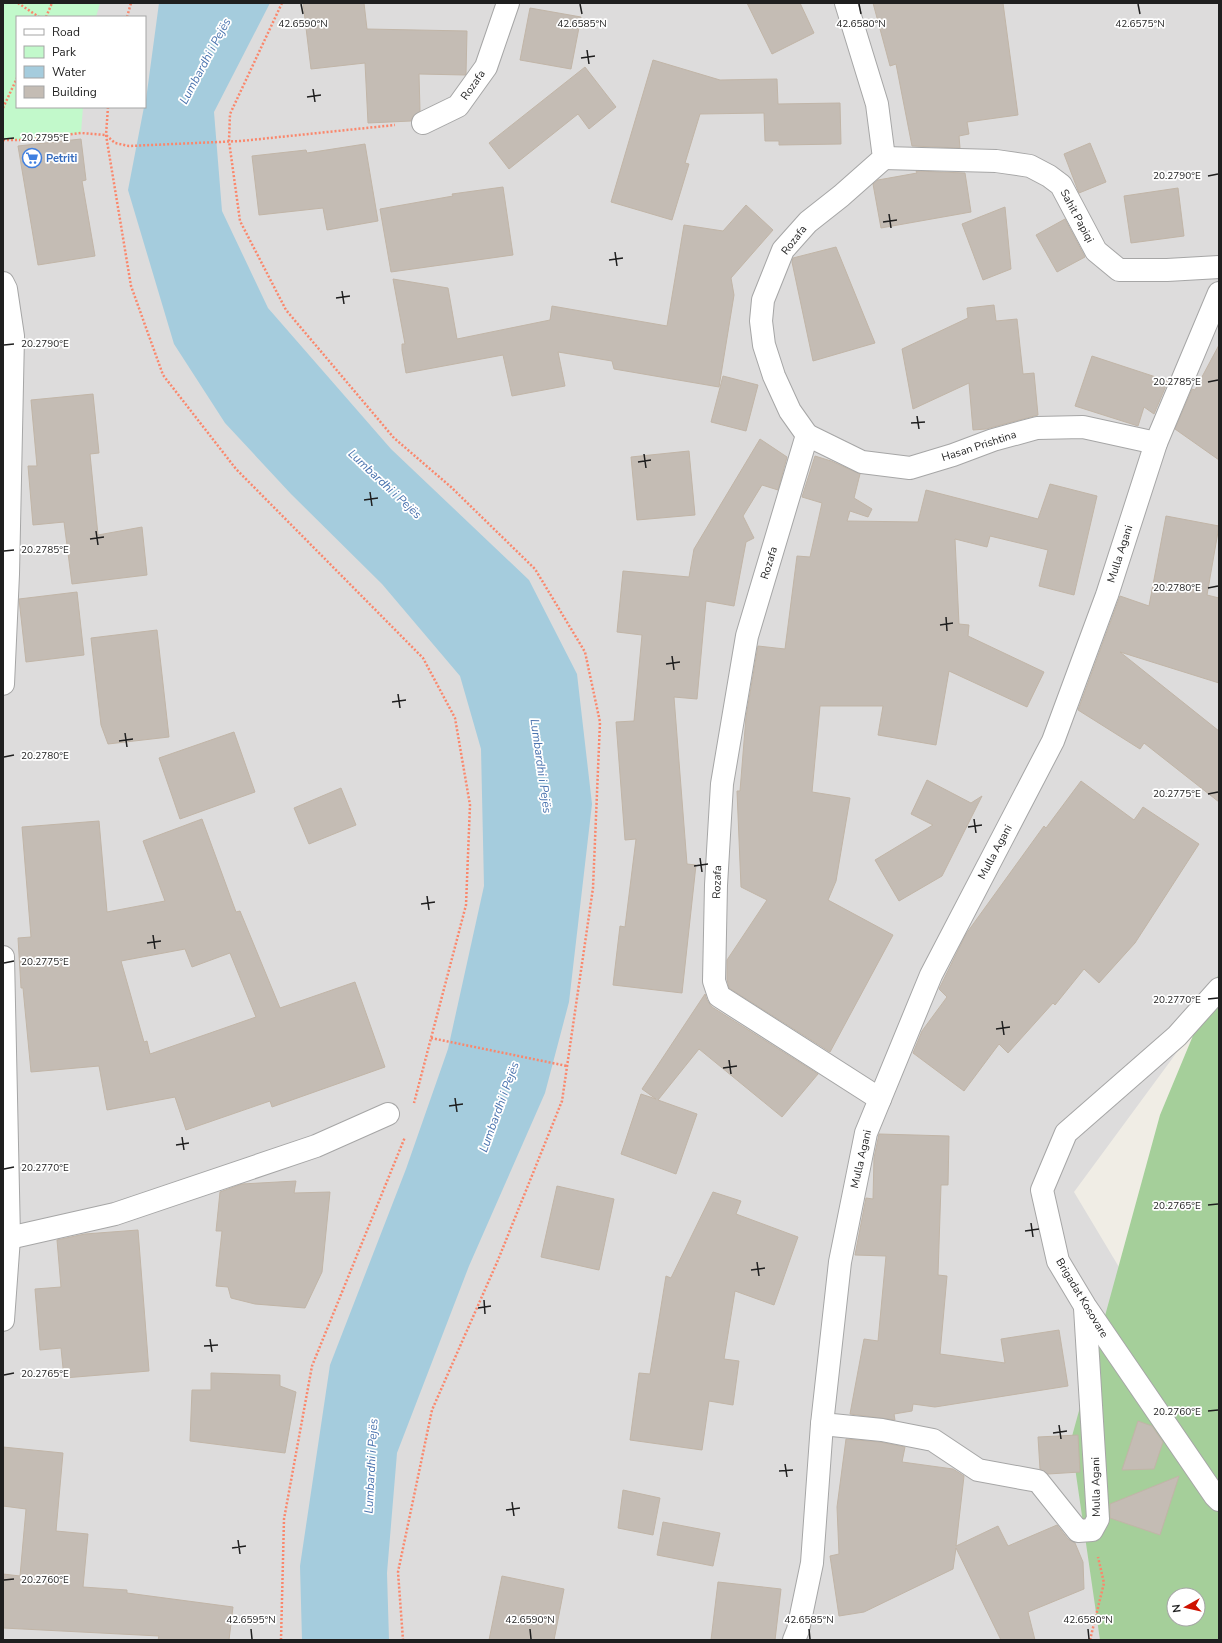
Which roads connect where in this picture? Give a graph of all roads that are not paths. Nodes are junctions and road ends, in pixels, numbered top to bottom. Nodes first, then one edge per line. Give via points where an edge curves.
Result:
1 (508, 3) edge
2 (846, 3) edge
3 (423, 123) road end
4 (884, 158) junction
5 (1219, 267) edge
6 (3, 283) edge
7 (1219, 293) edge
8 (807, 435) junction
9 (1156, 443) junction
10 (3, 684) edge
11 (3, 957) edge
12 (1219, 989) edge
13 (880, 1099) junction
14 (388, 1114) dead end
15 (9, 1238) junction
16 (1085, 1306) junction
17 (3, 1320) edge
18 (822, 1424) junction
19 (1219, 1500) edge
20 (799, 1637) edge

1 - 3 street, Rozafa via 486,67 458,106
2 - 4 street via 877,104
4 - 5 street, Sahit Papiqi via 996,161 1030,166 1061,185 1096,251 1119,270
4 - 8 street, Rozafa via 808,222 783,250 763,300 761,321 774,376 790,411
6 - 10 street via 13,336
7 - 9 street, Mulla Agani
8 - 9 street, Hasan Prishtina via 862,462 910,468 1037,428 1083,426
8 - 13 street, Rozafa via 747,636 722,784 714,981 719,996
9 - 13 street, Mulla Agani via 1107,595 1053,741 931,975
11 - 15 street
12 - 16 street, Brigadat Kosovare via 1177,1036 1066,1133 1042,1190 1058,1261
13 - 18 street, Mulla Agani via 866,1133 840,1262
14 - 15 street via 316,1146 115,1214
15 - 17 street
16 - 18 street, Mulla Agani via 1098,1519 1092,1530 1078,1531 1038,1481 978,1470 933,1440 882,1430
16 - 19 street, Brigadat Kosovare
18 - 20 street, Mulla Agani via 812,1563

